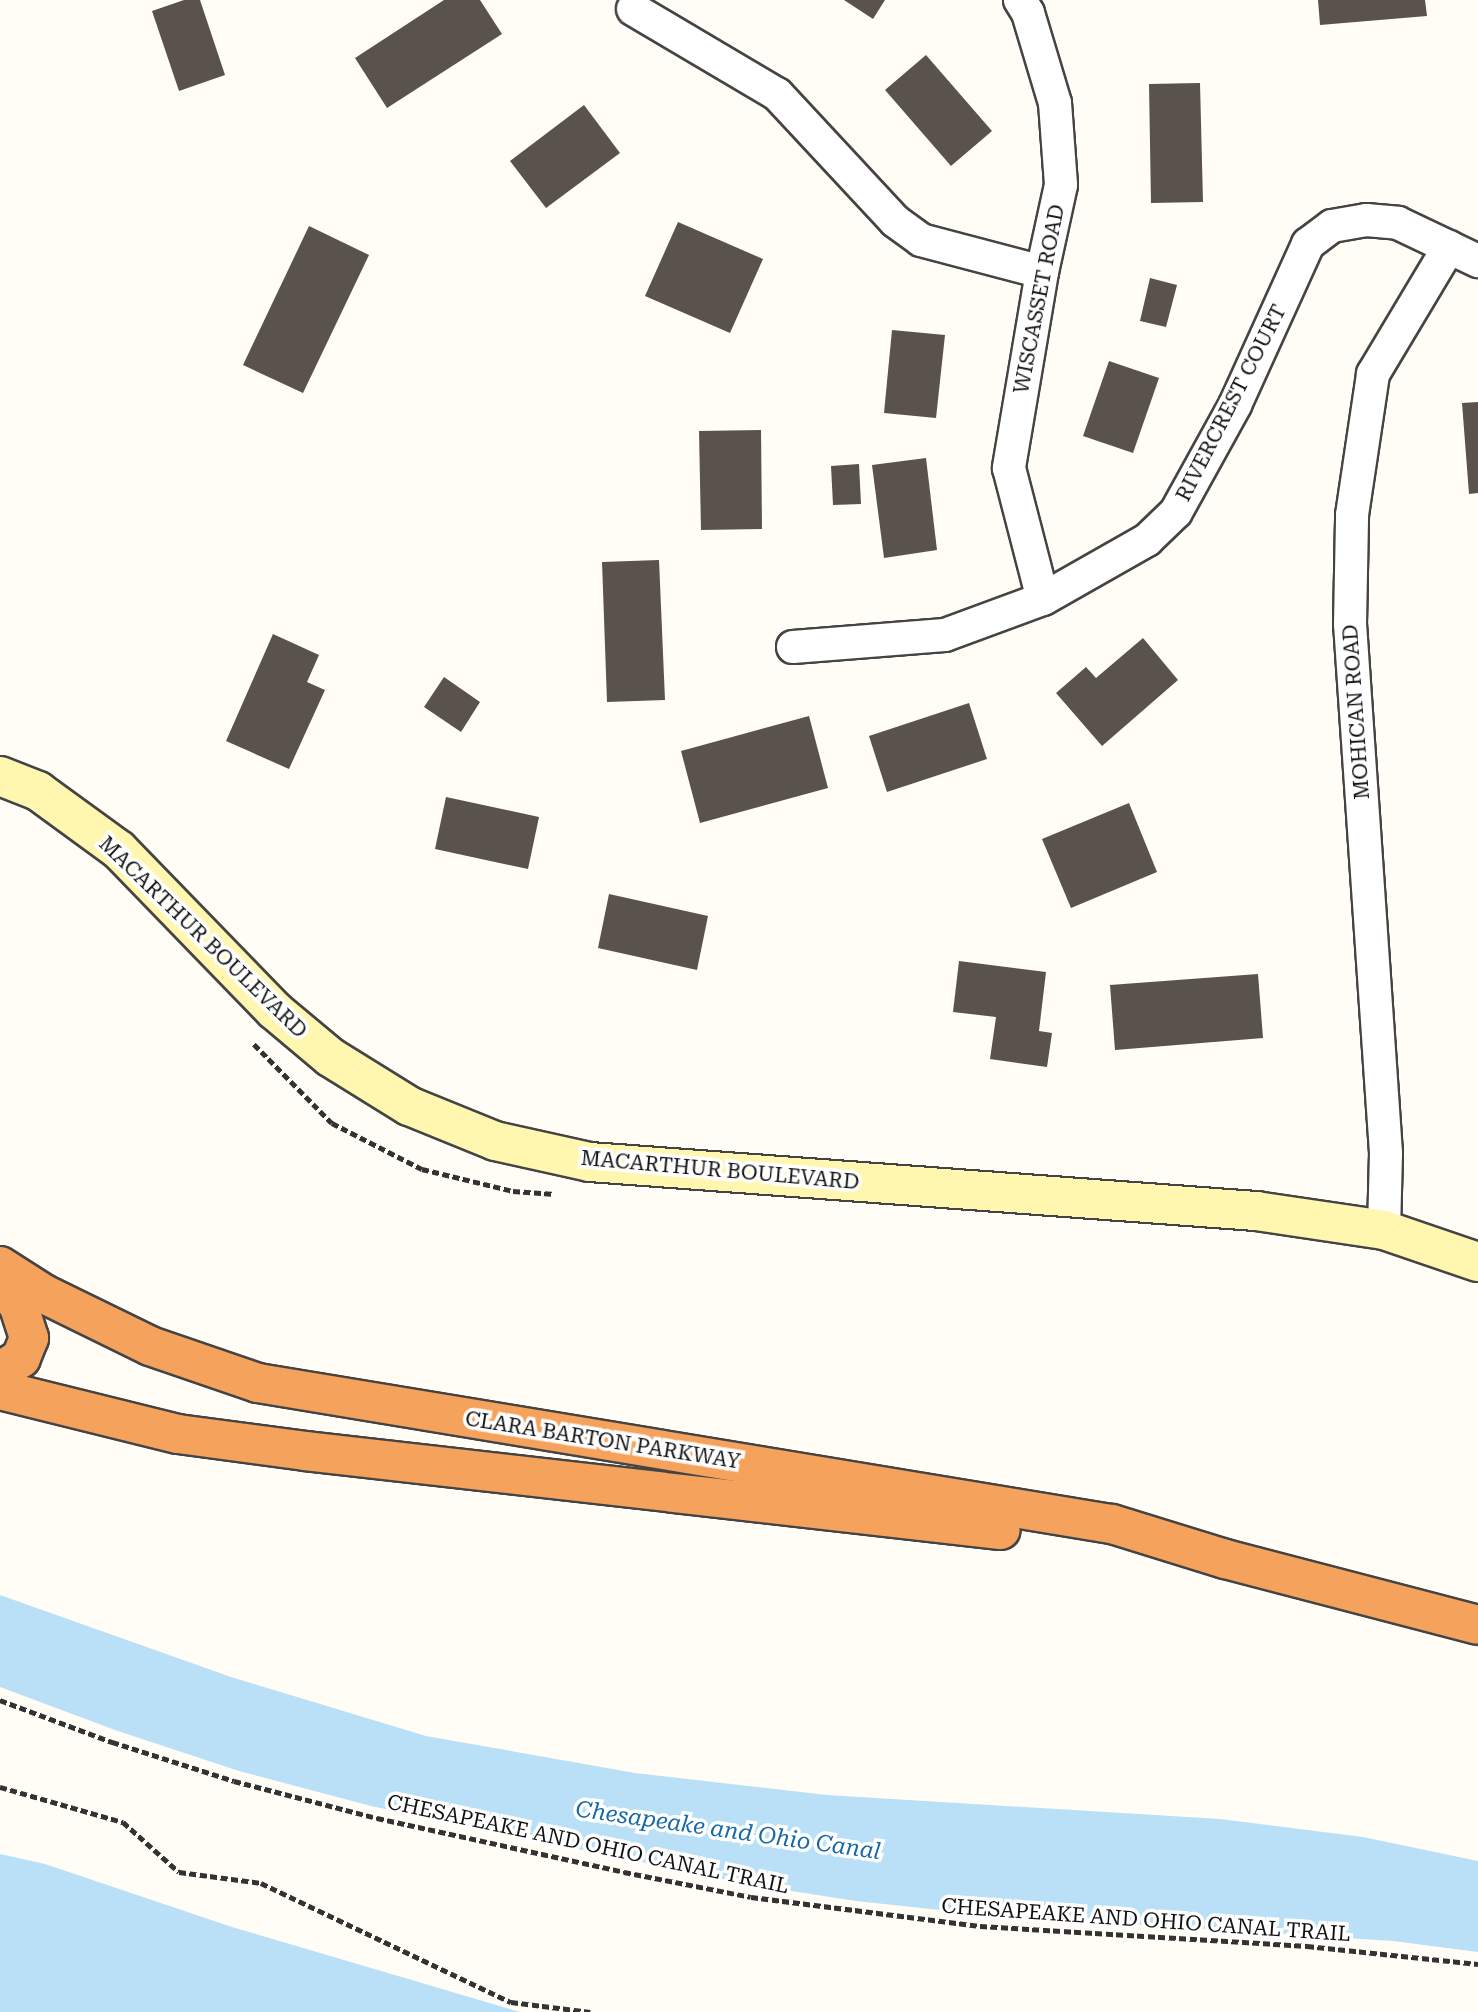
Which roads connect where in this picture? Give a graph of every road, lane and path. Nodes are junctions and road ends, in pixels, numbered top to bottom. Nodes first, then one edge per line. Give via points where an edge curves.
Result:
1 (1020, 0) edge
2 (633, 9) dead end
3 (1449, 247) junction
4 (1478, 261) edge
5 (1042, 272) junction
6 (1043, 598) junction
7 (793, 647) dead end
8 (0, 776) edge
9 (1384, 1230) junction
10 (1478, 1262) edge
11 (0, 1266) edge
12 (0, 1285) edge
13 (0, 1371) edge
14 (0, 1390) edge
15 (1225, 1559) junction
16 (1478, 1625) edge
17 (0, 1700) edge
18 (0, 1787) edge
19 (1478, 1964) edge
20 (590, 2012) edge

1 - 5 street, WISCASSET ROAD via 1055,103 1061,185
2 - 5 street via 777,94 895,221 921,240
3 - 4 street
3 - 6 street, RIVERCREST COURT via 1398,223 1366,220 1332,226 1308,244 1235,405 1176,512 1147,540
3 - 9 street, MOHICAN ROAD via 1373,374 1352,515 1350,624 1386,1153
5 - 6 street, WISCASSET ROAD via 1009,468
6 - 7 street, RIVERCREST COURT via 945,635
8 - 9 main road, MACARTHUR BOULEVARD via 38,790 119,850 274,1010 330,1057 410,1106 495,1141 590,1162 1256,1211
9 - 10 main road, MACARTHUR BOULEVARD
11 - 15 highway, CLARA BARTON PARKWAY via 44,1294 150,1346 258,1383 1112,1524
12 - 13 highway via 18,1304 29,1338 21,1358
14 - 15 highway, CLARA BARTON PARKWAY via 178,1434
15 - 16 highway, CLARA BARTON PARKWAY
17 - 19 path, CHESAPEAKE AND OHIO CANAL TRAIL via 112,1742 247,1784 426,1829 751,1897 979,1926 1307,1947
18 - 20 path via 123,1822 179,1872 261,1884 511,2002

